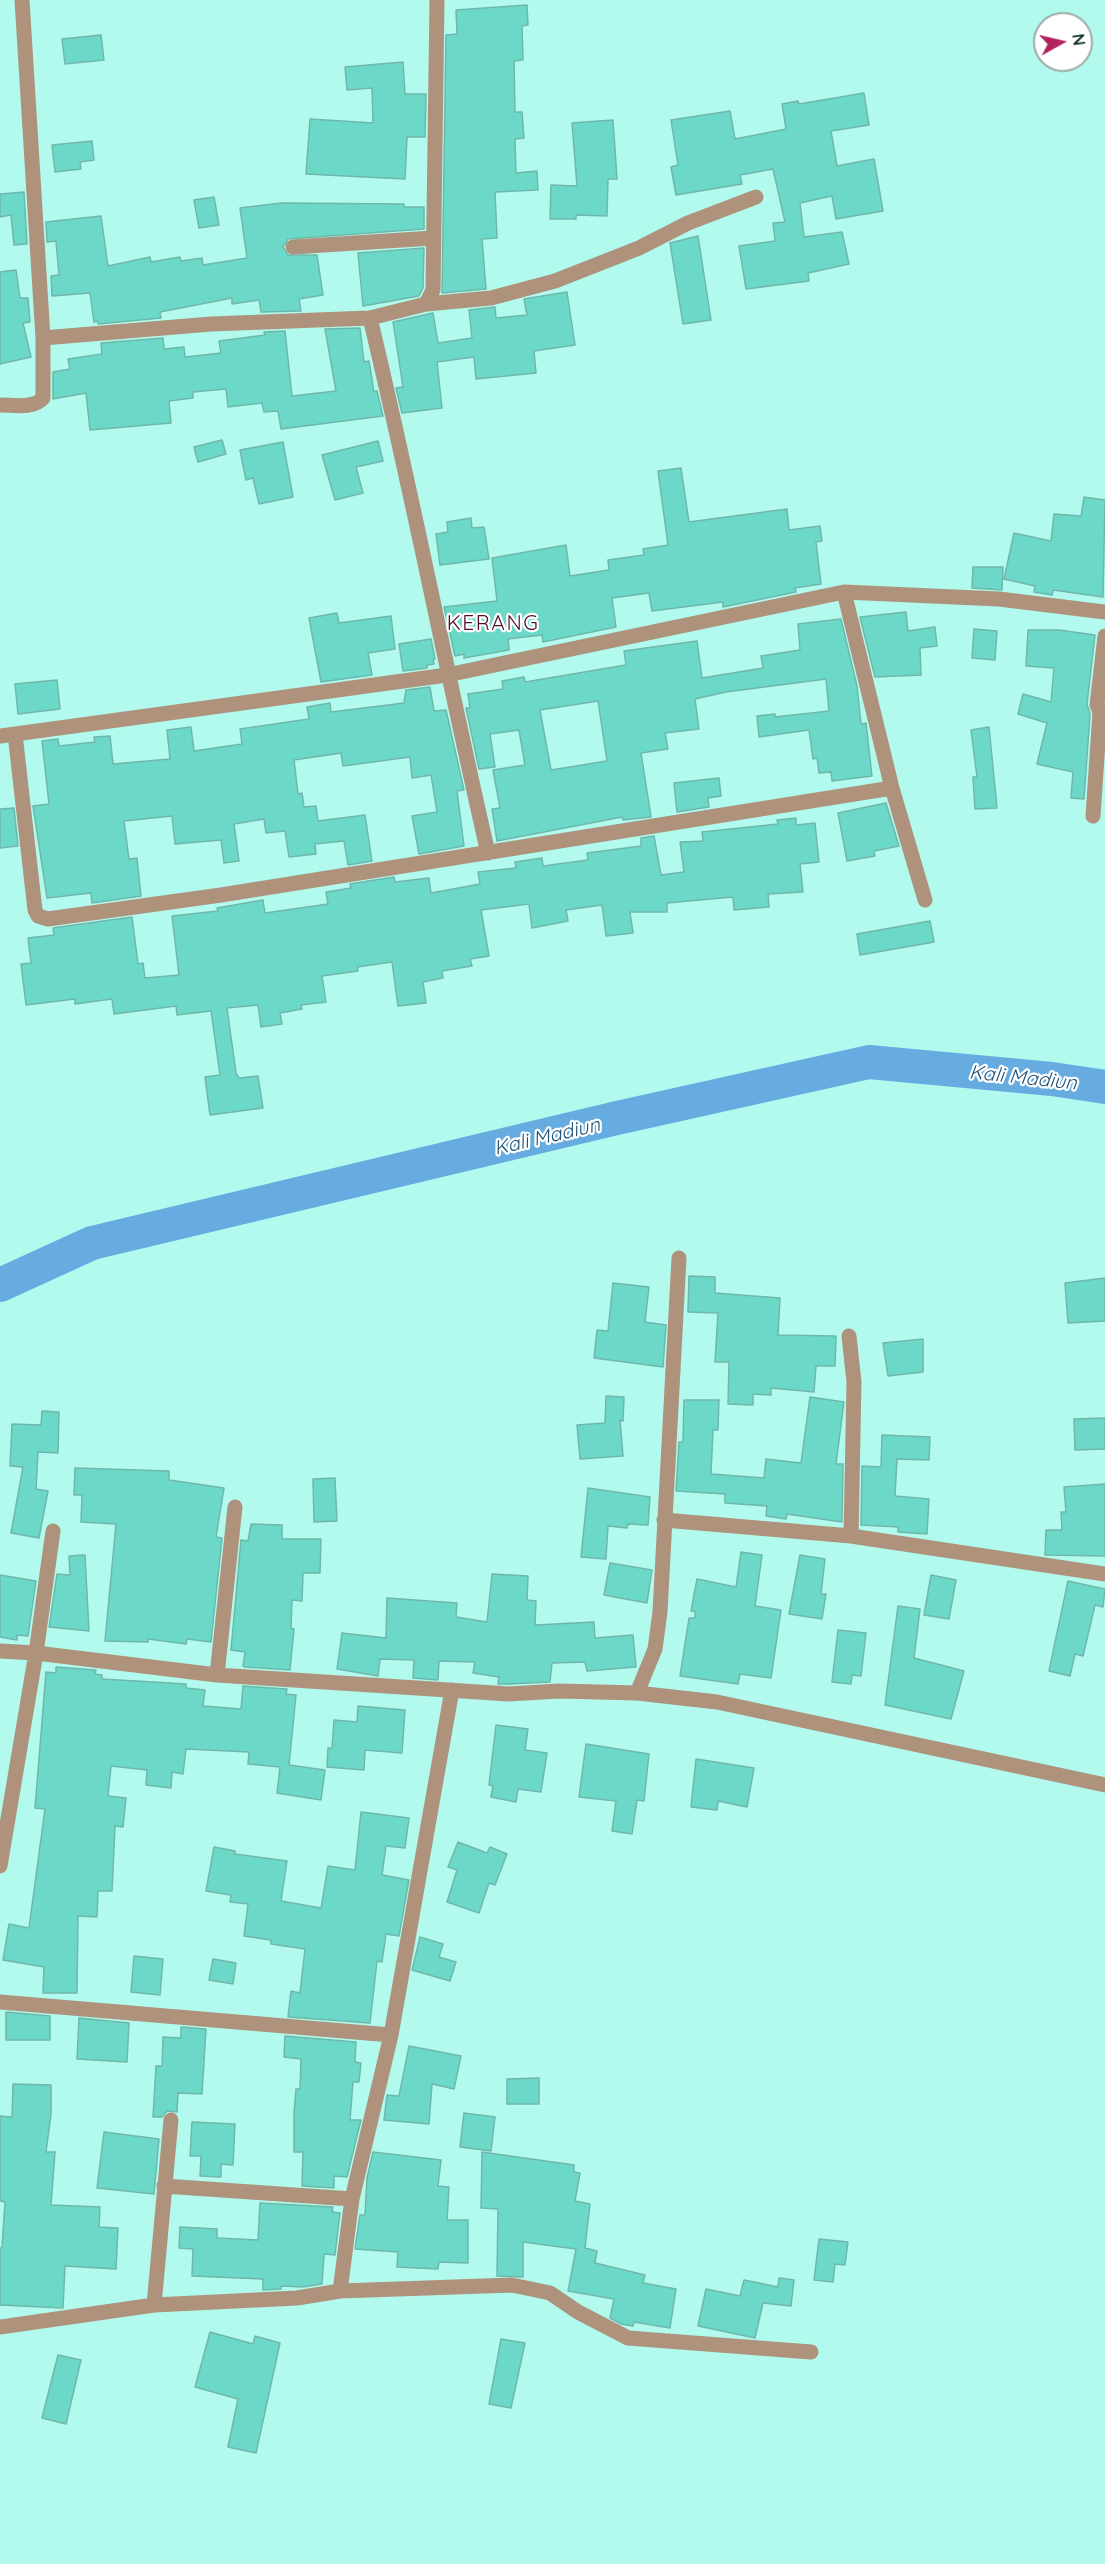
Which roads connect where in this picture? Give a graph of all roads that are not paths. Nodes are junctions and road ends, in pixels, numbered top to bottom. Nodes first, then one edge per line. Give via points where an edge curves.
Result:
1 (22, 0) edge
2 (437, 0) edge
3 (756, 197) dead end
4 (433, 238) junction
5 (293, 247) dead end
6 (426, 304) junction
7 (370, 318) junction
8 (43, 338) junction
9 (0, 405) edge
10 (844, 592) junction
11 (1105, 612) edge
12 (1105, 636) edge
13 (447, 675) junction
14 (7, 735) edge
15 (892, 788) junction
16 (1093, 816) dead end
17 (488, 853) junction
18 (925, 900) dead end
19 (679, 1258) dead end
20 (849, 1336) dead end
21 (235, 1507) dead end
22 (664, 1520) junction
23 (53, 1531) dead end
24 (851, 1536) junction
25 (1105, 1574) edge
26 (0, 1651) edge
27 (36, 1653) junction
28 (217, 1675) junction
29 (452, 1690) junction
30 (638, 1693) junction
31 (1105, 1785) edge
32 (0, 1866) edge
33 (0, 2002) edge
34 (390, 2035) junction
35 (171, 2120) dead end
36 (164, 2186) junction
37 (352, 2199) junction
38 (340, 2291) junction
39 (154, 2305) junction
40 (0, 2327) edge
41 (811, 2352) dead end

1 - 8 street
2 - 4 street
3 - 6 street via 555,281 491,298
4 - 5 street
4 - 6 street via 433,290
6 - 7 street
7 - 8 street via 211,324
7 - 13 street via 402,450
8 - 9 street via 42,401
10 - 11 street via 999,599
10 - 13 street
10 - 15 street
12 - 16 street via 1097,705 1100,712
13 - 14 street
13 - 17 street
14 - 17 street via 35,910 41,918 221,895
15 - 17 street
15 - 18 street
19 - 22 street
20 - 24 street via 854,1382
21 - 28 street
22 - 24 street
22 - 30 street via 655,1650
23 - 27 street
24 - 25 street
26 - 27 street
27 - 28 street
27 - 32 street
28 - 29 street
29 - 30 street via 509,1694
29 - 34 street
30 - 31 street via 717,1702
33 - 34 street
34 - 37 street
35 - 36 street
36 - 37 street
36 - 39 street
37 - 38 street
38 - 39 street via 297,2298
38 - 41 street via 522,2286 550,2293 628,2338
39 - 40 street

